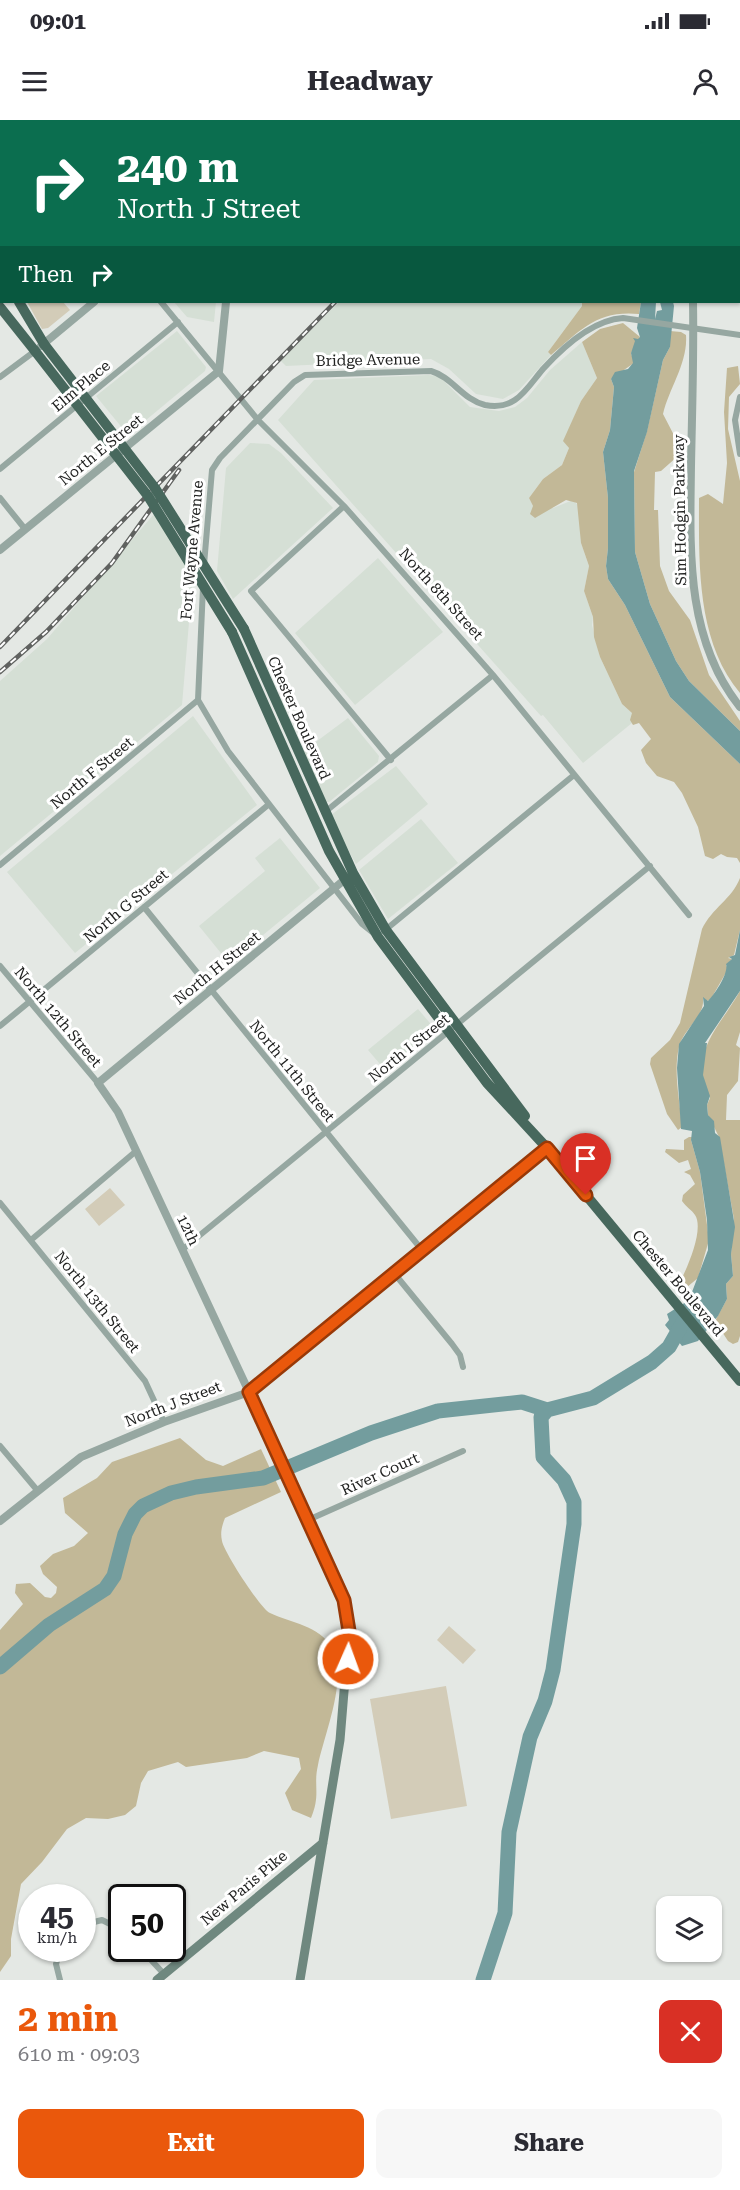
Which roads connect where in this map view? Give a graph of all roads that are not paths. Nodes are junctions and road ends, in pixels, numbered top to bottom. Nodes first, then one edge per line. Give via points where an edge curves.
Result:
1 (19, 303) edge
2 (93, 303) edge
3 (162, 303) edge
4 (226, 303) edge
5 (693, 303) edge
6 (0, 307) edge
7 (178, 322) junction
8 (694, 326) junction
9 (740, 335) edge
10 (39, 347) junction
11 (219, 371) junction
12 (0, 378) edge
13 (740, 397) edge
14 (258, 420) junction
15 (121, 451) junction
16 (740, 454) edge
17 (0, 468) edge
18 (0, 498) edge
19 (344, 507) junction
20 (25, 529) junction
21 (0, 550) edge
22 (238, 631) junction
23 (493, 675) junction
24 (198, 700) junction
25 (740, 707) edge
26 (391, 760) junction
27 (574, 775) junction
28 (268, 805) junction
29 (324, 813) junction
30 (314, 820) junction
31 (0, 865) edge
32 (650, 866) junction
33 (349, 876) junction
34 (334, 889) junction
35 (144, 907) junction
36 (689, 915) dead end
37 (382, 933) junction
38 (0, 966) edge
39 (210, 990) junction
40 (29, 1002) junction
41 (0, 1026) edge
42 (452, 1028) junction
43 (98, 1083) junction
44 (326, 1132) junction
45 (547, 1148) junction
46 (135, 1152) junction
47 (0, 1203) edge
48 (31, 1240) junction
49 (183, 1249) junction
50 (422, 1250) junction
51 (394, 1273) junction
52 (463, 1367) dead end
53 (736, 1373) edge
54 (249, 1392) junction
55 (164, 1422) junction
56 (0, 1446) edge
57 (463, 1450) dead end
58 (38, 1490) junction
59 (308, 1520) junction
60 (0, 1521) edge
61 (323, 1843) junction
62 (57, 1962) edge
63 (150, 1962) edge
64 (161, 1977) edge
65 (60, 1980) edge
66 (300, 1980) edge

1 - 10 highway, Chester Boulevard
2 - 10 street
3 - 7 street, North 8th Street
4 - 11 street
5 - 8 street, Sim Hodgin Parkway
6 - 10 highway, Chester Boulevard
7 - 11 street, North 8th Street
7 - 17 street, Elm Place
8 - 9 street, Bridge Avenue
8 - 14 street, Bridge Avenue via 609,320 591,328 546,367 522,396 502,406 475,402 445,377 431,371 311,373 294,382
8 - 25 street, Sim Hodgin Parkway via 691,530 695,592 708,652
10 - 12 street
10 - 15 highway, Chester Boulevard, bridge
11 - 14 street, North 8th Street
11 - 15 street, North E Street
13 - 16 street via 735,412
14 - 19 street, North 8th Street
14 - 24 street, Fort Wayne Avenue via 212,470
15 - 20 street, North E Street
15 - 22 highway, Chester Boulevard, bridge via 155,488
18 - 20 street
19 - 23 street, North 8th Street
19 - 26 street via 251,591
20 - 21 street, North E Street
22 - 29 highway, Chester Boulevard
22 - 30 highway, Chester Boulevard
23 - 26 street
23 - 27 street, North 8th Street
24 - 28 street, Chester Boulevard via 228,751
24 - 31 street, North F Street
26 - 29 street
27 - 32 street, North 8th Street
27 - 37 street
28 - 34 street, Chester Boulevard
28 - 35 street, North G Street
29 - 30 street
29 - 33 highway, Chester Boulevard
30 - 33 highway, Chester Boulevard
32 - 36 street, North 8th Street
32 - 42 street, North I Street
33 - 34 street, North H Street
33 - 37 highway, Chester Boulevard
34 - 37 street, Chester Boulevard via 362,924
34 - 39 street, North H Street
35 - 39 street, North 11th Street
35 - 40 street, North G Street
37 - 42 highway, Chester Boulevard
38 - 40 street, North 12th Street
39 - 43 street, North H Street
39 - 44 street, North 11th Street
40 - 41 street, North G Street
40 - 43 street, North 12th Street
42 - 44 street, North I Street
42 - 45 highway, Chester Boulevard via 496,1075
43 - 46 street, 12th via 118,1112
44 - 49 street, North I Street
44 - 50 street, North 11th Street
45 - 50 main road, North J Street
45 - 53 highway, Chester Boulevard
46 - 48 street
46 - 49 street, 12th
47 - 48 street, North 13th Street
48 - 55 street, North 13th Street via 145,1381
49 - 54 street, 12th
50 - 51 main road, North J Street
51 - 52 street via 452,1344
51 - 54 main road, North J Street
54 - 55 street, North J Street
54 - 59 main road
55 - 58 street, North J Street via 81,1457
56 - 58 street
57 - 59 street, River Court
58 - 60 street, North J Street
59 - 61 main road via 344,1600 349,1631 340,1740
61 - 64 main road, New Paris Pike
61 - 66 main road
62 - 65 street
63 - 64 street

